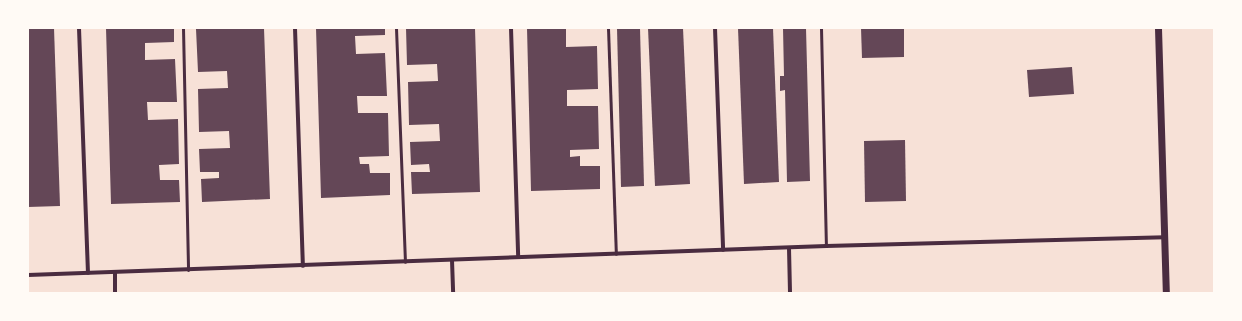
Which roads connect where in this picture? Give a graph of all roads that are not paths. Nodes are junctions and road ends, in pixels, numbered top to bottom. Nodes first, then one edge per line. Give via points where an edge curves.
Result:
1 (79, 28) edge
2 (183, 28) edge
3 (295, 28) edge
4 (396, 28) edge
5 (511, 28) edge
6 (608, 28) edge
7 (715, 28) edge
8 (821, 28) edge
9 (1158, 28) edge
10 (1164, 237) junction
11 (826, 246) junction
12 (789, 248) junction
13 (723, 250) junction
14 (616, 254) junction
15 (518, 258) junction
16 (452, 260) junction
17 (405, 262) junction
18 (303, 266) junction
19 (188, 270) junction
20 (115, 272) junction
21 (88, 273) junction
22 (28, 275) edge
23 (115, 293) edge
24 (453, 293) edge
25 (790, 293) edge
26 (1166, 293) edge

1 - 21 street
2 - 19 lane
3 - 18 street
4 - 17 lane
5 - 15 street
6 - 14 lane
7 - 13 street
8 - 11 lane
9 - 10 street
10 - 11 street
10 - 26 street
11 - 12 street
12 - 13 street
12 - 25 street
13 - 14 street
14 - 15 street
15 - 16 street
16 - 17 street
16 - 24 street
17 - 18 street
18 - 19 street
19 - 20 street
20 - 21 street
20 - 23 street
21 - 22 street

